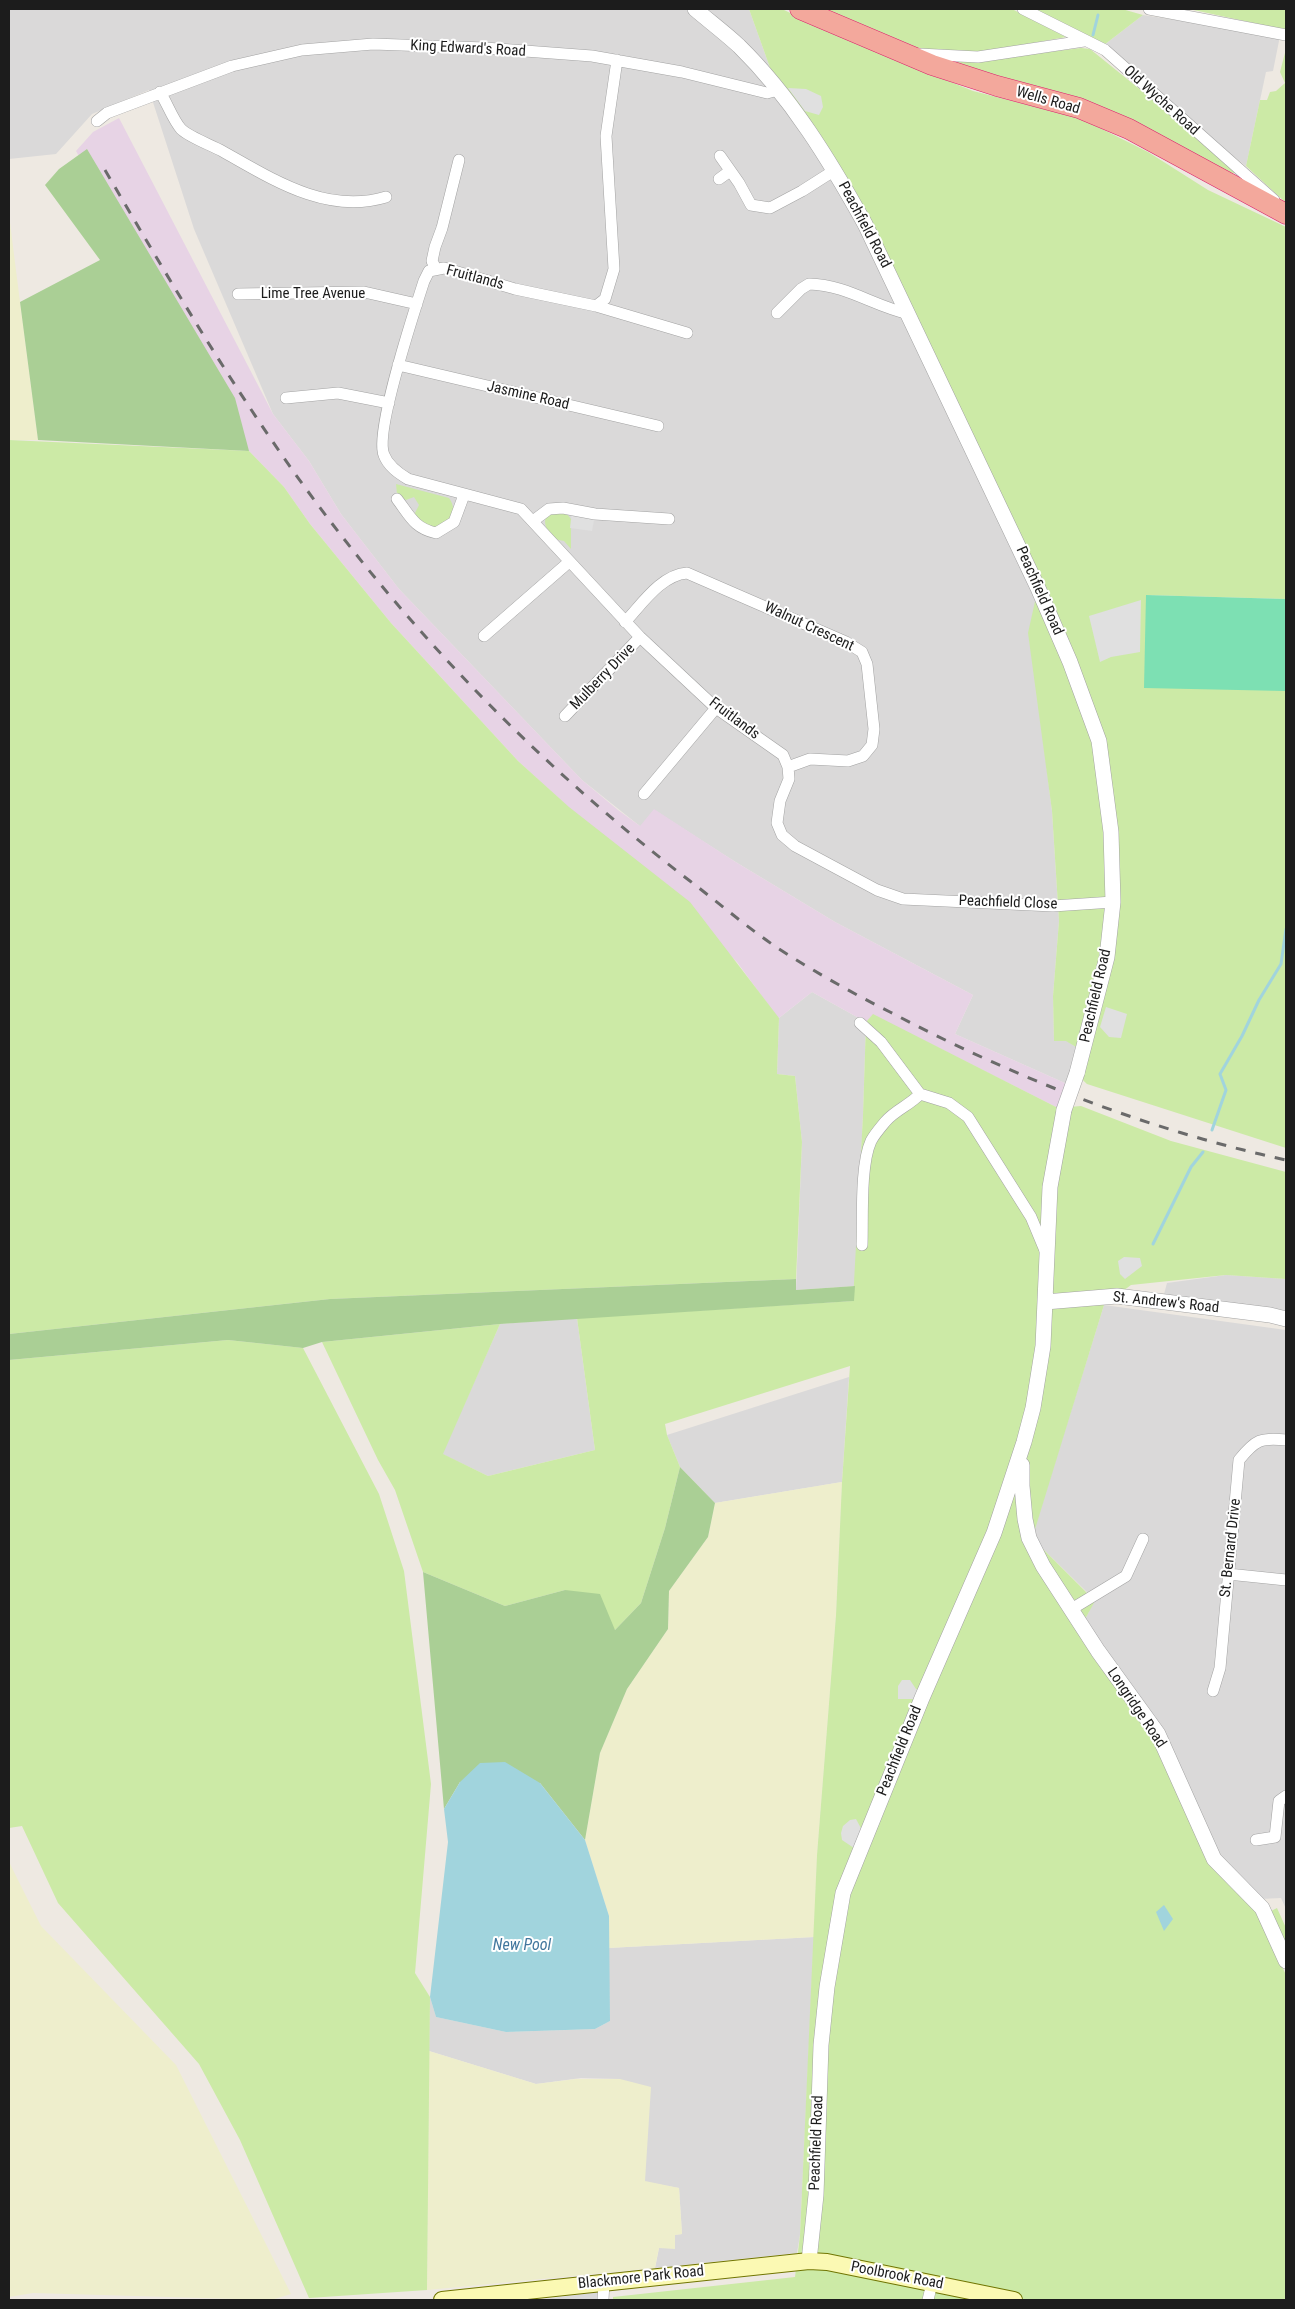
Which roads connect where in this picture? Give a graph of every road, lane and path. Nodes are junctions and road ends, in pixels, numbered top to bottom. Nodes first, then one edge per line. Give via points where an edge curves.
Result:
1 (695, 9) edge
2 (800, 9) edge
3 (1022, 9) edge
4 (1149, 9) edge
5 (1286, 35) edge
6 (1084, 41) junction
7 (903, 52) junction
8 (617, 60) junction
9 (778, 90) junction
10 (160, 92) junction
11 (97, 121) dead end
12 (720, 156) dead end
13 (459, 160) dead end
14 (835, 170) junction
15 (730, 171) junction
16 (718, 180) dead end
17 (386, 197) dead end
18 (751, 205) junction
19 (742, 214) dead end
20 (1286, 214) edge
21 (436, 269) junction
22 (238, 294) dead end
23 (417, 304) junction
24 (596, 306) junction
25 (777, 313) dead end
26 (909, 314) junction
27 (687, 334) dead end
28 (398, 365) junction
29 (286, 398) dead end
30 (389, 403) junction
31 (658, 426) dead end
32 (464, 494) junction
33 (397, 499) dead end
34 (669, 519) dead end
35 (533, 521) junction
36 (570, 562) junction
37 (625, 622) junction
38 (484, 636) dead end
39 (640, 637) junction
40 (716, 708) junction
41 (565, 716) dead end
42 (788, 767) junction
43 (644, 794) dead end
44 (1113, 902) junction
45 (860, 1023) dead end
46 (920, 1094) junction
47 (862, 1245) dead end
48 (1046, 1253) junction
49 (1044, 1302) junction
50 (1286, 1319) edge
51 (1286, 1440) edge
52 (1024, 1442) junction
53 (1143, 1539) dead end
54 (1228, 1574) junction
55 (1286, 1580) edge
56 (1070, 1610) junction
57 (1213, 1691) dead end
58 (1286, 1796) edge
59 (1256, 1840) dead end
60 (1286, 1961) edge
61 (809, 2261) junction
62 (604, 2282) junction
63 (932, 2284) junction
64 (442, 2300) edge
65 (603, 2300) edge
66 (928, 2300) edge
67 (1014, 2300) edge

1 - 9 street, Peachfield Road via 739,47
2 - 7 highway, Wells Road
3 - 6 street, Old Wyche Road
4 - 5 street
6 - 7 street via 978,57
6 - 20 street, Old Wyche Road via 1104,50 1277,202
7 - 20 highway, Wells Road via 932,65 1087,112 1128,129
8 - 9 street, King Edward's Road via 767,93
8 - 10 street, King Edward's Road via 485,48 373,44 302,50 232,66
8 - 24 street via 606,136 614,269 605,299
9 - 14 street, Peachfield Road
10 - 11 street, King Edward's Road via 107,113
10 - 17 street via 182,129 293,189 334,201 366,203
12 - 15 street
13 - 21 street via 432,261
14 - 18 street via 770,208
14 - 26 street, Peachfield Road
15 - 16 street
15 - 18 street
18 - 19 street
21 - 23 street, Fruitlands via 429,271
21 - 24 street, Fruitlands via 444,268 515,289
22 - 23 street, Lime Tree Avenue via 364,292
23 - 28 street, Fruitlands
24 - 27 street, Fruitlands
25 - 26 street via 809,284 859,294 884,307
26 - 44 street, Peachfield Road via 1038,588 1070,662 1098,740 1111,832
28 - 30 street, Fruitlands
28 - 31 street, Jasmine Road
29 - 30 street via 338,393
30 - 32 street, Fruitlands via 383,454 396,472 408,479
32 - 33 street via 454,522 436,533 422,529 409,506
32 - 35 street, Fruitlands via 521,509
34 - 35 street via 595,514 563,508 549,509
35 - 36 street, Fruitlands
36 - 37 street, Fruitlands
36 - 38 street
37 - 39 street, Fruitlands
37 - 42 street, Walnut Crescent via 671,577 687,573 846,642 862,652 867,664 874,729 872,745 863,756 848,761 810,759
39 - 40 street, Fruitlands
39 - 41 street, Mulberry Drive
40 - 42 street, Fruitlands via 783,755
40 - 43 street
42 - 44 street, Peachfield Close via 789,779 778,816 782,835 795,846 851,877 903,899 1054,906
44 - 48 street, Peachfield Road, bridge via 1107,957 1077,1073 1064,1110 1050,1187
45 - 46 street via 881,1042
46 - 47 street via 885,1122 871,1141 866,1159
46 - 48 street, Peachfield Road via 949,1103 968,1117 1031,1217
48 - 49 street, Peachfield Road
49 - 50 street, St. Andrew's Road via 1117,1296
49 - 52 street, Peachfield Road via 1043,1346
51 - 54 street, St. Bernard Drive via 1272,1438 1252,1443 1239,1460
52 - 56 street, Longridge Road via 1022,1486 1029,1538
52 - 61 street, Peachfield Road via 994,1533 842,1893 822,2036 816,2194
53 - 56 street via 1126,1576
54 - 55 street
54 - 57 street, St. Bernard Drive via 1220,1668
56 - 60 street, Longridge Road via 1158,1734 1214,1859 1262,1908
58 - 59 street via 1279,1801 1275,1837
61 - 62 main road, Blackmore Park Road
61 - 63 main road, Poolbrook Road
62 - 64 main road, Blackmore Park Road
62 - 65 street
63 - 66 street
63 - 67 main road, Poolbrook Road

